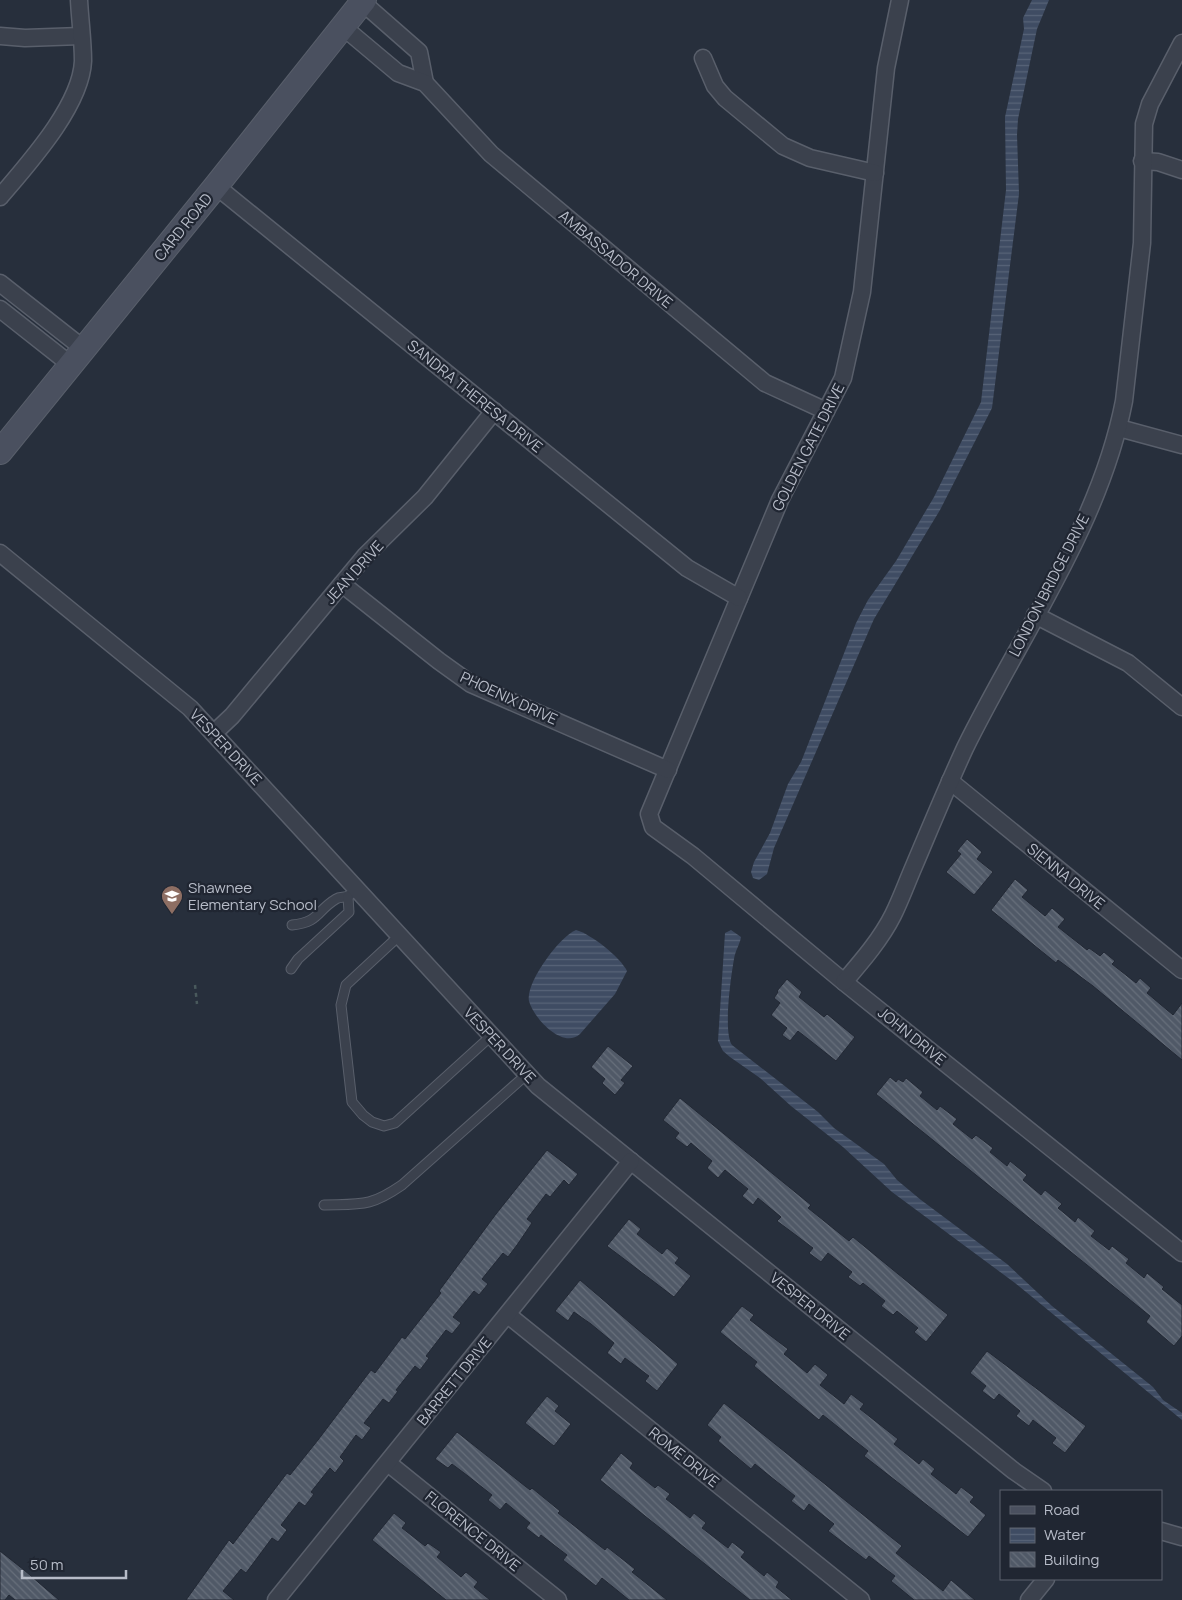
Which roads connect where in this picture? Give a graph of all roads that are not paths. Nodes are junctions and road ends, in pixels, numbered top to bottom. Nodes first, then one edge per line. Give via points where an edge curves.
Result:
1 (79, 0) edge
2 (900, 0) edge
3 (363, 1) edge
4 (342, 26) junction
5 (0, 36) edge
6 (81, 36) junction
7 (1182, 43) edge
8 (703, 58) dead end
9 (425, 83) junction
10 (1142, 161) junction
11 (1182, 170) edge
12 (875, 173) junction
13 (216, 186) junction
14 (0, 197) edge
15 (0, 283) edge
16 (15, 295) junction
17 (1, 310) edge
18 (77, 357) junction
19 (494, 411) junction
20 (826, 411) junction
21 (1119, 428) junction
22 (1182, 445) edge
23 (0, 452) edge
24 (0, 553) edge
25 (342, 584) junction
26 (739, 598) junction
27 (1035, 615) junction
28 (1182, 707) edge
29 (214, 733) junction
30 (668, 770) junction
31 (950, 781) junction
32 (649, 814) joint
33 (352, 893) junction
34 (292, 925) dead end
35 (400, 935) junction
36 (290, 969) dead end
37 (1182, 970) edge
38 (844, 982) junction
39 (491, 1036) junction
40 (526, 1075) junction
41 (631, 1161) junction
42 (324, 1206) dead end
43 (1182, 1253) edge
44 (508, 1315) junction
45 (388, 1463) junction
46 (1042, 1490) edge
47 (1162, 1531) edge
48 (1182, 1537) edge
49 (1045, 1580) edge
50 (276, 1600) edge
51 (558, 1600) edge
52 (861, 1600) edge
53 (1029, 1600) edge

1 - 6 street
2 - 12 street, GOLDEN GATE DRIVE via 886,68
3 - 4 street, CARD ROAD
3 - 9 street via 419,52
4 - 9 street, AMBASSADOR DRIVE via 398,73
4 - 13 street, CARD ROAD
5 - 6 street
6 - 14 street via 83,62 78,86 51,134
7 - 10 street, LONDON BRIDGE DRIVE via 1146,113
8 - 12 street via 715,86 725,98 783,146 810,158
9 - 20 street, AMBASSADOR DRIVE via 490,154 765,383
10 - 11 street via 1158,162
10 - 21 street, LONDON BRIDGE DRIVE via 1142,243
12 - 20 street, GOLDEN GATE DRIVE via 862,292 843,378
13 - 18 street, CARD ROAD
13 - 19 street, SANDRA THERESA DRIVE
15 - 16 street
16 - 17 street
16 - 18 street
17 - 18 street
18 - 23 street, CARD ROAD
19 - 25 street, JEAN DRIVE via 425,497 364,556
19 - 26 street, SANDRA THERESA DRIVE via 687,568
20 - 26 street, GOLDEN GATE DRIVE via 780,500
21 - 22 street
21 - 27 street, LONDON BRIDGE DRIVE via 1071,549
24 - 29 street, VESPER DRIVE via 177,697
25 - 29 street, JEAN DRIVE via 232,716
25 - 30 street, PHOENIX DRIVE via 471,684
26 - 30 street, GOLDEN GATE DRIVE
27 - 28 street via 1128,663
27 - 31 street, LONDON BRIDGE DRIVE
29 - 33 street, VESPER DRIVE
30 - 32 street, GOLDEN GATE DRIVE
31 - 37 street, SIENNA DRIVE
31 - 38 street, LONDON BRIDGE DRIVE via 893,915
32 - 38 street, JOHN DRIVE via 654,827
33 - 34 lane via 337,898 312,921
33 - 35 street, VESPER DRIVE
33 - 36 lane via 349,912
35 - 39 street, VESPER DRIVE
35 - 39 lane via 346,985 342,996 352,1102 363,1115 384,1126 395,1123
38 - 43 street, JOHN DRIVE
39 - 40 street, VESPER DRIVE
40 - 41 street, VESPER DRIVE
40 - 42 lane via 386,1196 368,1204
41 - 44 street, BARRETT DRIVE
41 - 46 street, VESPER DRIVE
44 - 45 street, BARRETT DRIVE
44 - 52 street, ROME DRIVE
45 - 50 street, BARRETT DRIVE
45 - 51 street, FLORENCE DRIVE
47 - 48 street
49 - 53 street

